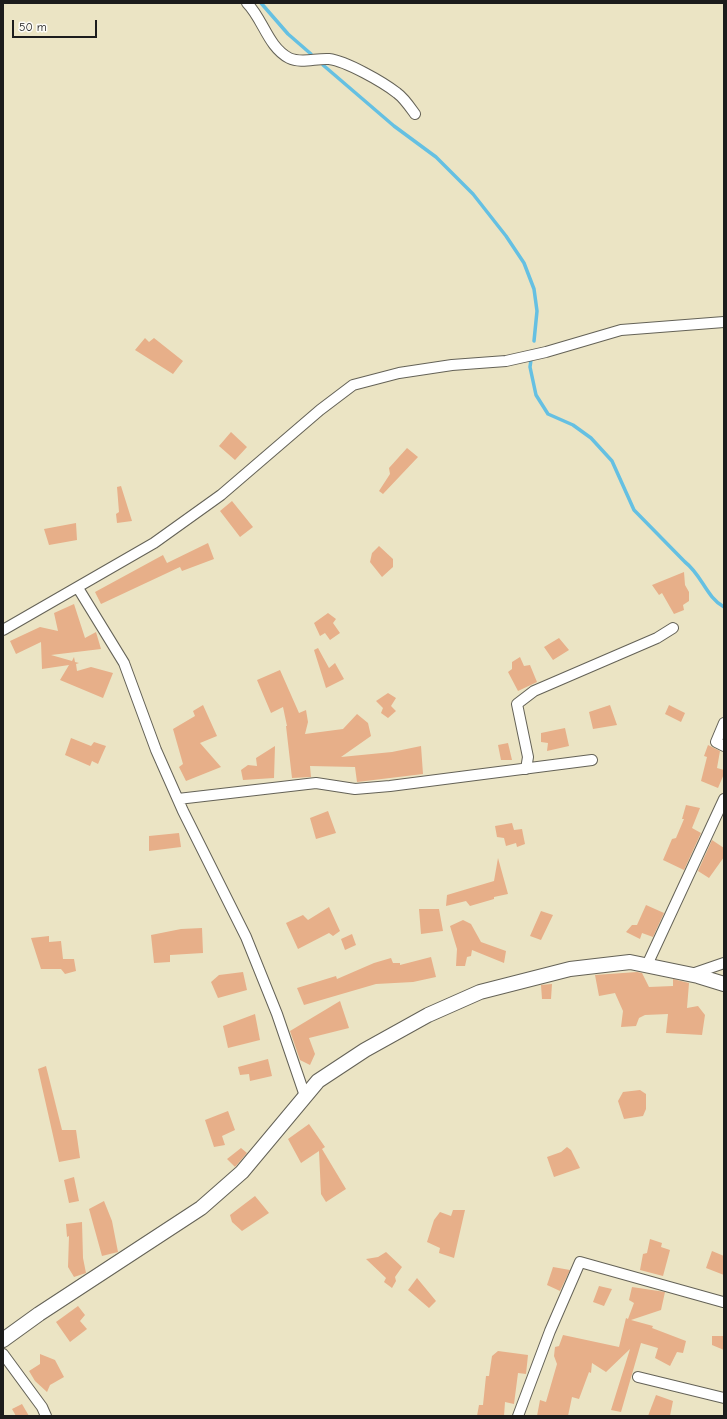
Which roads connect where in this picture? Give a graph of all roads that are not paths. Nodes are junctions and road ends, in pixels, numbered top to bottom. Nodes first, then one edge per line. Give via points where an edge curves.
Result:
1 (247, 3) edge
2 (415, 114) dead end
3 (724, 322) edge
4 (78, 588) junction
5 (673, 628) dead end
6 (3, 630) edge
7 (724, 722) edge
8 (724, 746) edge
9 (592, 760) dead end
10 (526, 769) junction
11 (178, 798) junction
12 (724, 799) edge
13 (724, 964) edge
14 (647, 965) junction
15 (692, 974) junction
16 (724, 984) edge
17 (305, 1096) junction
18 (723, 1302) dead end
19 (3, 1340) edge
20 (3, 1354) edge
21 (638, 1377) dead end
22 (724, 1398) edge
23 (46, 1416) edge
24 (518, 1416) edge

1 - 2 street via 273,43 285,56 300,61 330,59 343,63 398,94
3 - 4 street via 622,330 506,361 407,372 353,386 320,410 221,496 154,543
4 - 6 street
4 - 11 street via 124,663 156,750
5 - 10 street via 653,641 534,691 521,699 517,704 528,757
7 - 8 street via 716,742
9 - 10 street
10 - 11 street via 356,789 316,783
11 - 17 street via 246,937 280,1021
12 - 14 street
13 - 15 street
14 - 15 main road
14 - 17 main road via 630,962 570,969 480,992 428,1015 365,1050 318,1081
15 - 16 main road
17 - 19 main road via 242,1172 201,1208
18 - 24 street via 580,1262 550,1331
20 - 23 street
21 - 22 street

